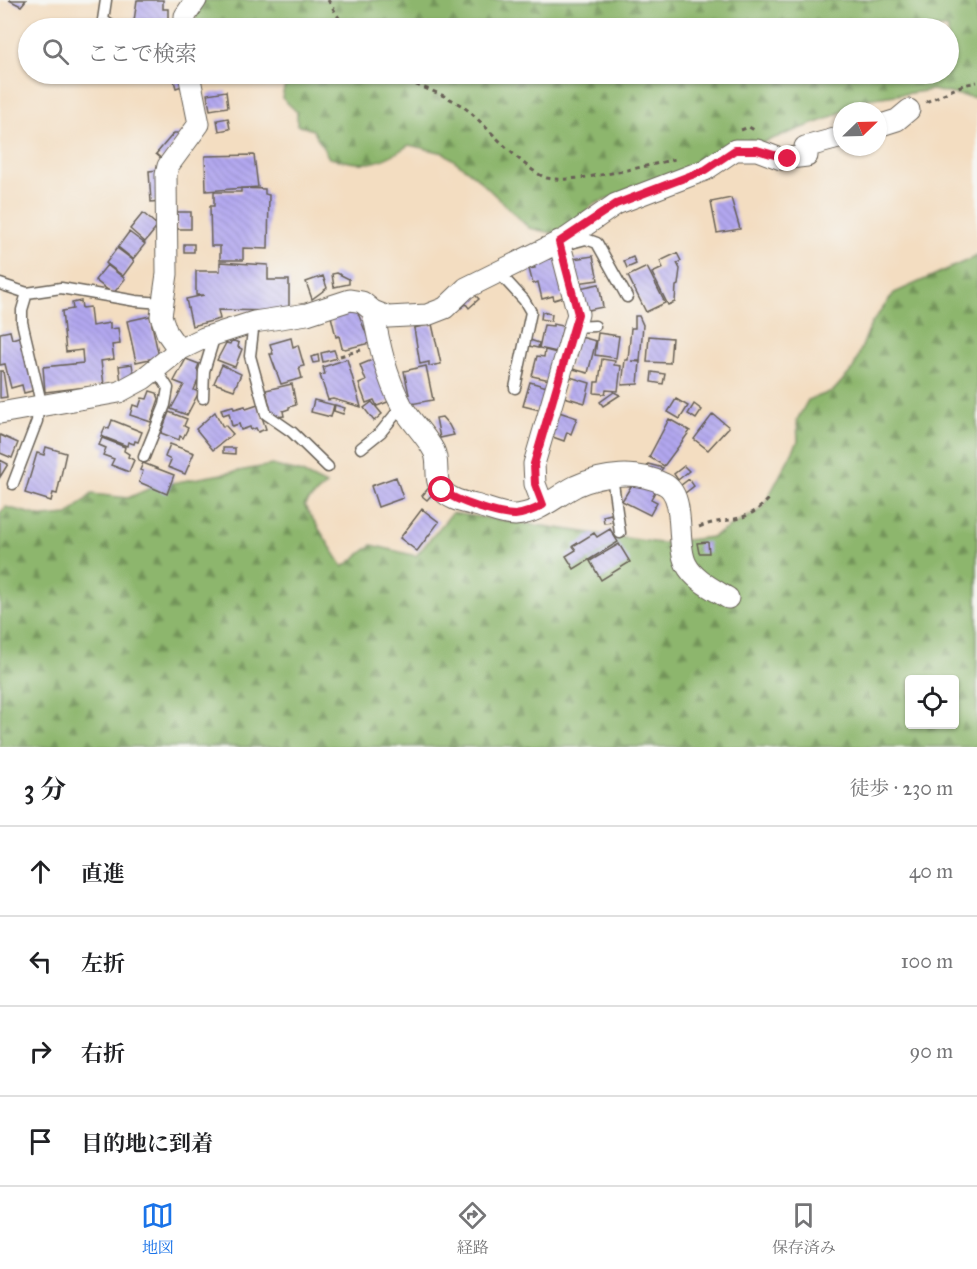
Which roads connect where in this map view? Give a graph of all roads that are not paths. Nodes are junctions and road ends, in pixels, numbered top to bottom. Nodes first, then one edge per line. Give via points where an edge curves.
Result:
1 (106, 0) edge
2 (103, 18) edge
3 (191, 84) edge
4 (909, 110) road end
5 (887, 123) edge
6 (833, 139) edge
7 (560, 243) junction
8 (499, 273) junction
9 (0, 284) edge
10 (27, 292) junction
11 (627, 297) dead end
12 (161, 303) junction
13 (373, 311) junction
14 (254, 322) junction
15 (215, 335) junction
16 (179, 350) junction
17 (156, 369) junction
18 (515, 388) dead end
19 (203, 398) dead end
20 (402, 406) junction
21 (40, 407) junction
22 (0, 413) edge
23 (361, 448) dead end
24 (144, 457) dead end
25 (328, 467) dead end
26 (612, 476) junction
27 (14, 484) dead end
28 (543, 505) junction
29 (620, 533) dead end
30 (728, 598) dead end

1 - 2 lane
3 - 12 street via 199,124 168,166 167,274
4 - 5 street
6 - 7 street via 805,147 807,156 788,159 757,150 735,150 705,170 616,204
7 - 8 street
7 - 11 lane via 586,239 597,243
7 - 28 street via 578,314 585,326 534,464 535,484
8 - 13 street via 466,288 445,308 427,315 388,316
8 - 18 lane via 531,312
9 - 10 lane
10 - 12 lane via 61,288
10 - 21 lane via 22,322
12 - 16 street via 164,325
13 - 14 street via 354,299 307,314
13 - 20 street via 385,366
14 - 15 street
14 - 25 lane via 250,356 266,414 292,432
15 - 16 street
15 - 19 lane via 204,371
16 - 17 street
17 - 21 street via 119,392
17 - 24 lane via 168,388
20 - 23 lane via 381,432
20 - 28 street via 434,452 436,478 451,498 514,515
21 - 22 street
21 - 27 lane
26 - 28 street via 576,487
26 - 29 lane
26 - 30 street via 643,476 670,487 678,504 680,545 686,564 695,576

